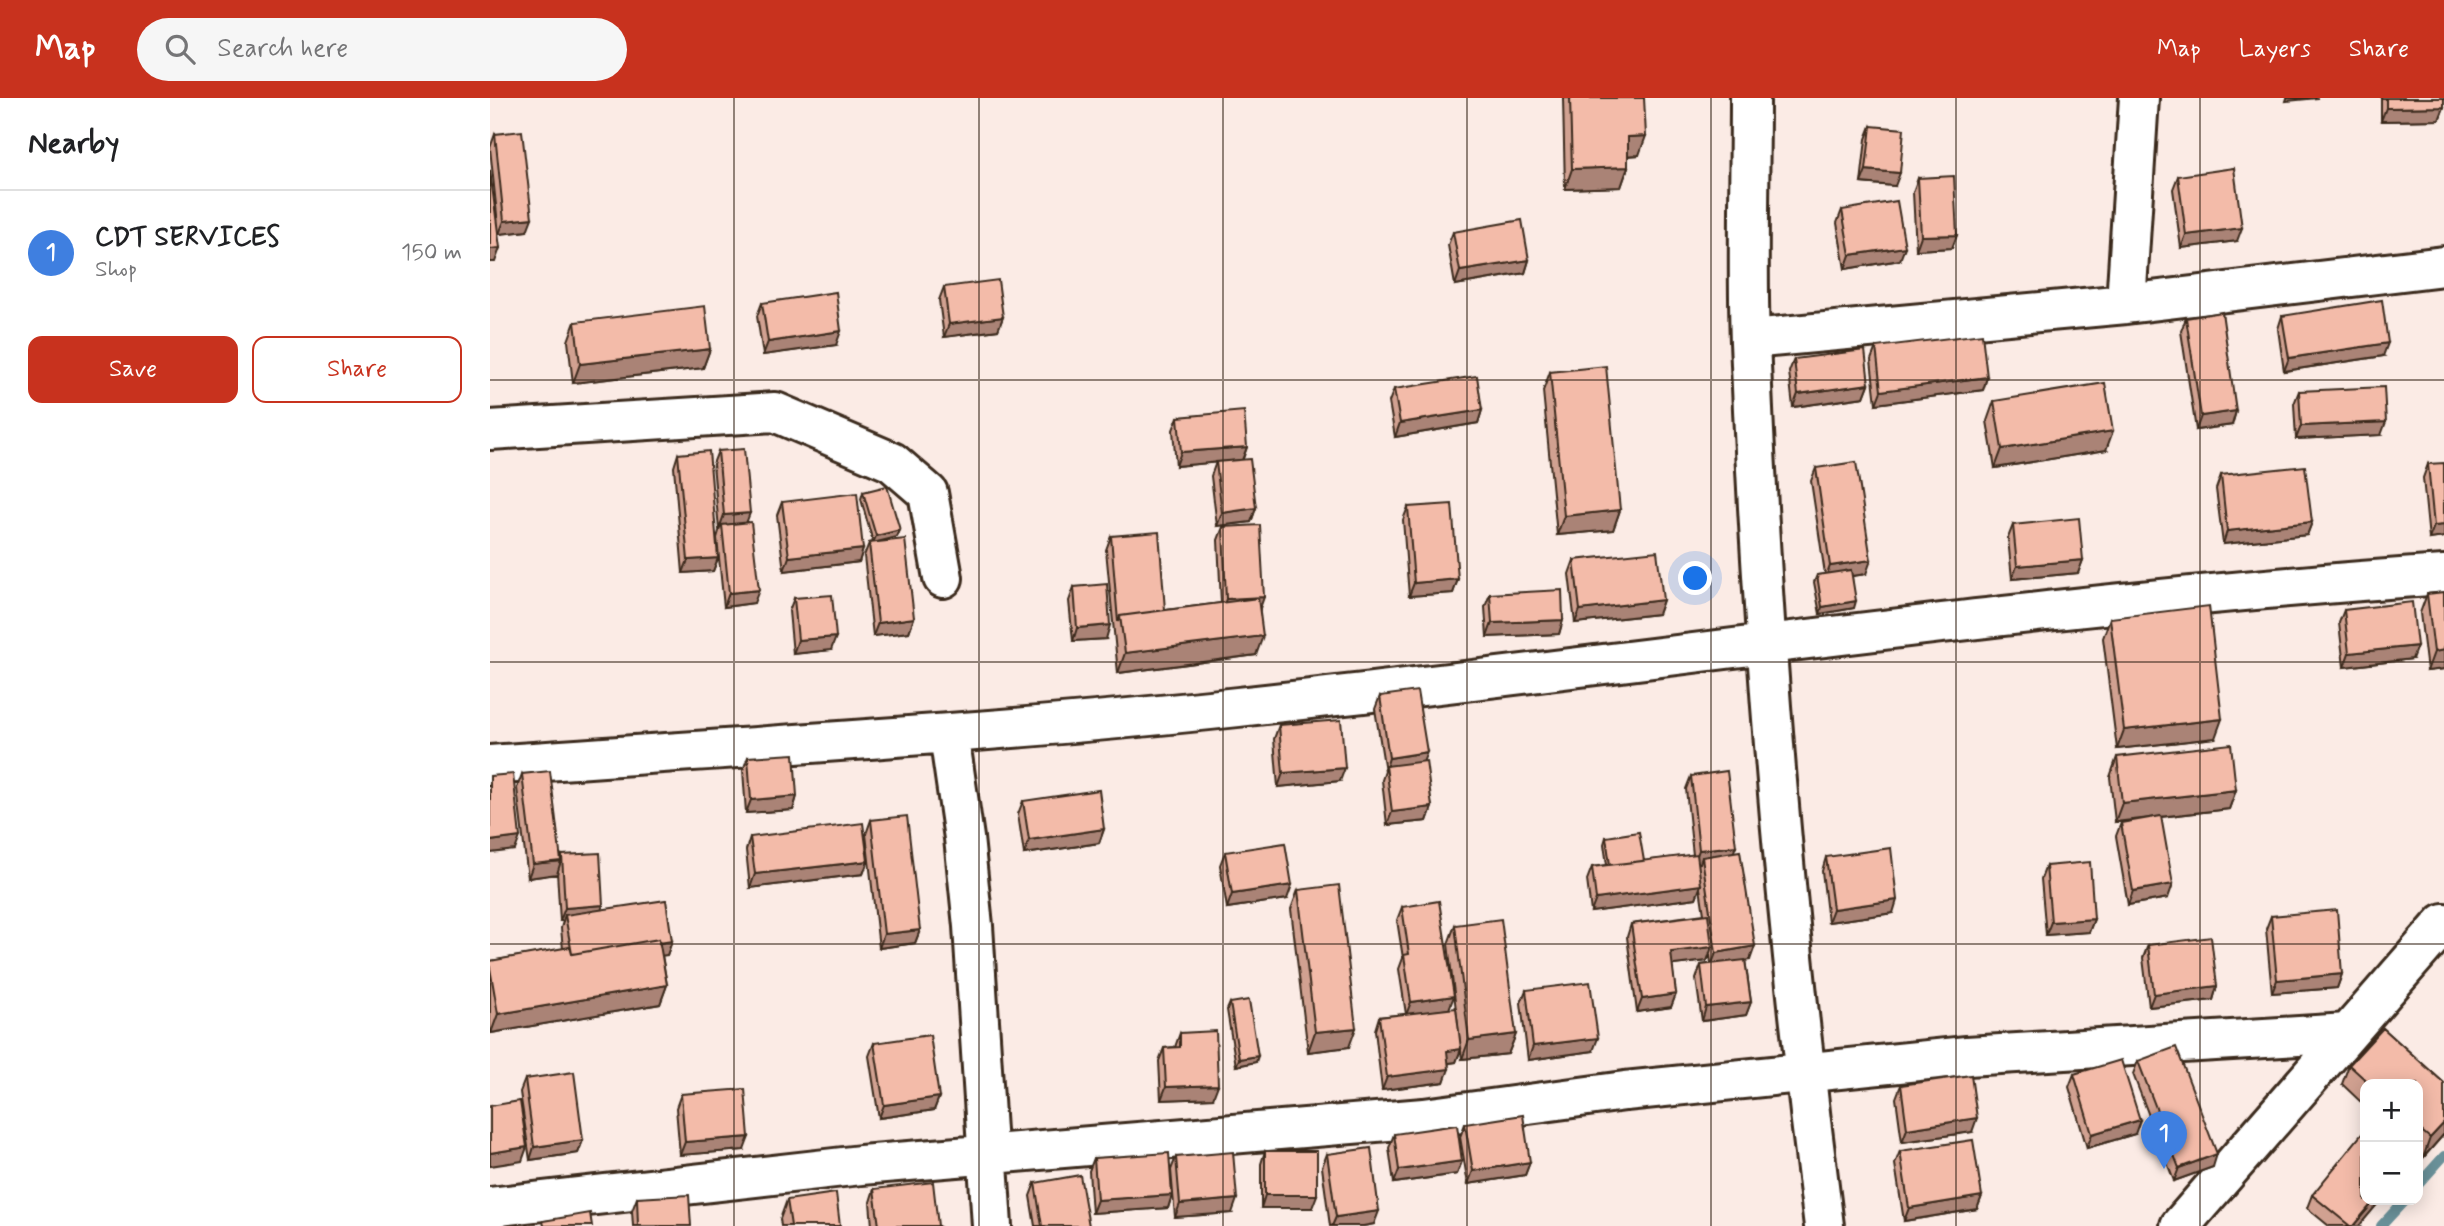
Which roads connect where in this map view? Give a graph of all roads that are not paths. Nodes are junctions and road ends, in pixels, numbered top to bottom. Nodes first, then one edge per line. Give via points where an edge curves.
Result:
1 (1750, 98) edge
2 (2139, 98) edge
3 (2444, 266) edge
4 (2126, 304) junction
5 (1750, 340) junction
6 (490, 430) edge
7 (2444, 575) edge
8 (943, 578) dead end
9 (1765, 642) junction
10 (949, 735) junction
11 (490, 765) edge
12 (2444, 923) edge
13 (2348, 1033) junction
14 (1804, 1073) junction
15 (986, 1156) junction
16 (490, 1208) edge
17 (992, 1226) edge
18 (1824, 1226) edge
19 (2180, 1226) edge

1 - 5 street
2 - 4 street
3 - 4 street
4 - 5 street
5 - 9 street
6 - 8 street via 775,412 892,462 928,493
7 - 9 street via 2307,584
9 - 10 street via 1234,708
9 - 14 street
10 - 11 street
10 - 15 street via 973,926
12 - 13 street
13 - 14 street via 1967,1056
13 - 19 street
14 - 15 street via 1424,1118
14 - 18 street
15 - 16 street via 861,1165
15 - 17 street

